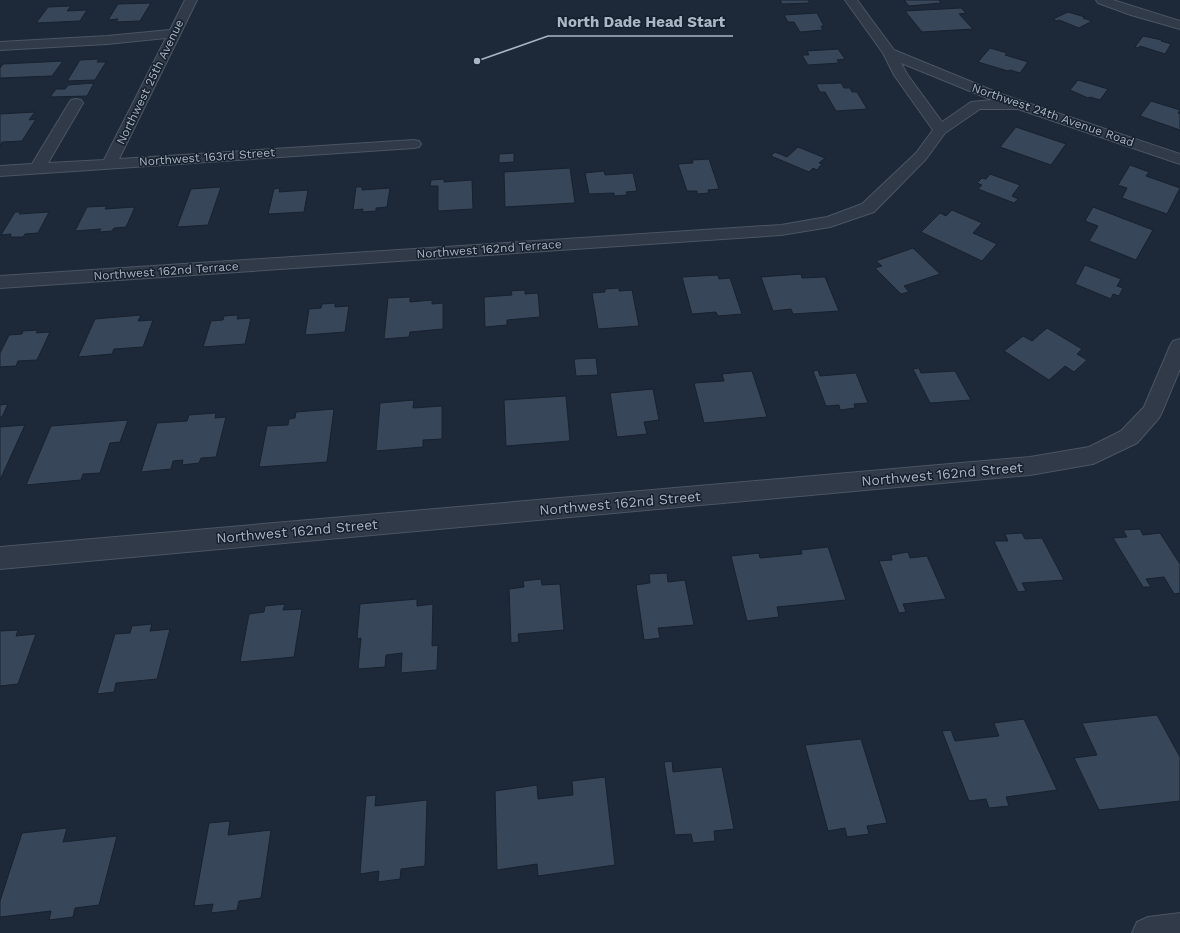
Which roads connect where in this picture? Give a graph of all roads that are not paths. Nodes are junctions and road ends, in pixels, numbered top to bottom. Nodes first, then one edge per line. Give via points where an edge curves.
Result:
1 (191, 0) edge
2 (852, 0) edge
3 (1102, 0) edge
4 (1180, 25) edge
5 (104, 27) dead end
6 (174, 33) junction
7 (93, 41) junction
8 (0, 46) edge
9 (889, 52) junction
10 (926, 70) junction
11 (901, 74) junction
12 (966, 86) junction
13 (76, 103) dead end
14 (1020, 105) junction
15 (976, 106) junction
16 (926, 108) junction
17 (963, 114) junction
18 (940, 130) junction
19 (414, 144) dead end
20 (1180, 159) edge
21 (109, 164) junction
22 (37, 168) junction
23 (0, 171) edge
24 (0, 282) edge
25 (1180, 346) edge
26 (0, 558) edge
27 (1180, 929) edge
28 (1148, 933) edge

1 - 6 street, Northwest 25th Avenue
2 - 9 street
3 - 4 street
5 - 7 street
6 - 7 street
6 - 21 street, Northwest 25th Avenue
7 - 8 street
9 - 10 street, Northwest 24th Avenue Road
9 - 11 street
10 - 11 street, Northwest 24th Avenue Road via 913,70
10 - 12 street, Northwest 24th Avenue Road
11 - 16 street
12 - 14 street, Northwest 24th Avenue Road
12 - 15 street via 976,97
13 - 22 street
14 - 15 street, Northwest 162nd Terrace
14 - 20 street, Northwest 24th Avenue Road
15 - 17 street, Northwest 162nd Terrace
16 - 17 street via 946,114
16 - 18 street
17 - 18 street, Northwest 162nd Terrace
18 - 24 street, Northwest 162nd Terrace via 921,156 868,208 830,222 781,230
19 - 21 street, Northwest 163rd Street
21 - 22 street, Northwest 163rd Street
22 - 23 street, Northwest 163rd Street
25 - 26 street, Northwest 162nd Street via 1152,412 1129,437 1094,455 1030,466
27 - 28 street

